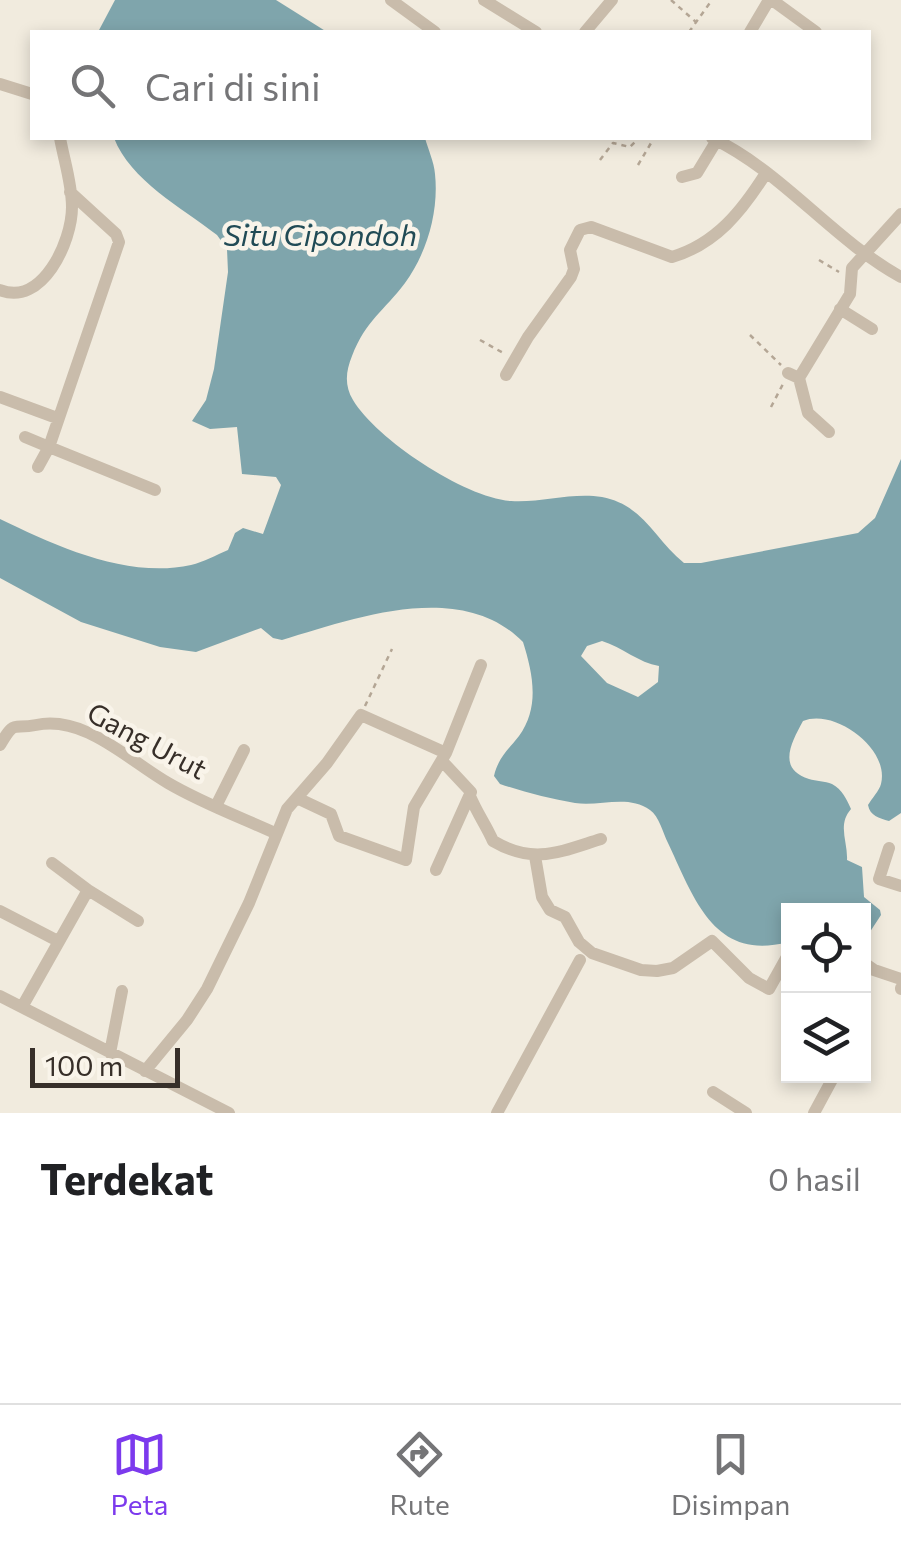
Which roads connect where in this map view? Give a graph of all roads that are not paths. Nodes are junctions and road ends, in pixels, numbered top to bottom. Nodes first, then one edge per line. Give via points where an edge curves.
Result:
1 (391, 0) edge
2 (484, 0) edge
3 (612, 0) edge
4 (771, 0) edge
5 (431, 30) edge
6 (533, 30) edge
7 (588, 30) edge
8 (751, 30) edge
9 (813, 30) edge
10 (0, 84) edge
11 (30, 93) edge
12 (60, 140) edge
13 (713, 140) edge
14 (718, 140) edge
15 (766, 174) junction
16 (682, 176) dead end
17 (70, 192) junction
18 (901, 214) edge
19 (863, 254) junction
20 (901, 277) edge
21 (0, 290) edge
22 (840, 308) junction
23 (872, 328) dead end
24 (506, 375) dead end
25 (0, 397) edge
26 (57, 418) junction
27 (829, 432) dead end
28 (25, 438) dead end
29 (49, 447) junction
30 (38, 467) dead end
31 (156, 490) dead end
32 (481, 665) dead end
33 (0, 745) edge
34 (244, 750) dead end
35 (444, 757) junction
36 (470, 796) junction
37 (297, 798) junction
38 (216, 806) junction
39 (275, 833) junction
40 (602, 839) dead end
41 (889, 848) dead end
42 (535, 856) junction
43 (52, 863) dead end
44 (436, 870) dead end
45 (901, 886) edge
46 (88, 890) junction
47 (0, 911) edge
48 (138, 921) dead end
49 (58, 941) junction
50 (580, 960) dead end
51 (781, 968) edge
52 (871, 968) edge
53 (901, 978) edge
54 (122, 991) dead end
55 (0, 996) edge
56 (22, 1008) junction
57 (110, 1053) junction
58 (145, 1071) junction
59 (830, 1083) edge
60 (714, 1092) dead end
61 (229, 1113) edge
62 (497, 1113) edge
63 (746, 1113) edge
64 (814, 1113) edge

1 - 5 street
2 - 6 street
3 - 7 street
4 - 8 street
4 - 9 street
10 - 11 street
12 - 17 street
13 - 16 street via 697,172
14 - 15 street
15 - 19 street
15 - 24 street via 724,228 672,258 594,228 580,230 570,250 572,277
17 - 21 street via 71,222 44,277 24,292
17 - 26 street via 119,242
18 - 19 street
19 - 20 street
19 - 22 street
22 - 23 street
22 - 27 street via 794,376 808,413
25 - 26 street
26 - 29 street
28 - 29 street
29 - 30 street
29 - 31 street
32 - 35 street
33 - 38 street, Gang Urut via 16,724 53,722 84,731
34 - 38 street
35 - 36 street via 471,788
35 - 37 street via 361,715
35 - 37 street via 414,807 406,860 339,836 331,814
36 - 42 street via 493,841
36 - 44 street
37 - 39 street
38 - 39 street, Gang Urut
39 - 58 street via 207,989
40 - 42 street
41 - 45 street via 879,878
42 - 51 street via 550,910 565,917 579,942 614,962 641,970 673,968 712,941 769,989
43 - 46 street
46 - 48 street
46 - 49 street
47 - 49 street
49 - 56 street
50 - 62 street
52 - 53 street
54 - 57 street
55 - 56 street
56 - 57 street
57 - 58 street
58 - 61 street
59 - 64 street
60 - 63 street

